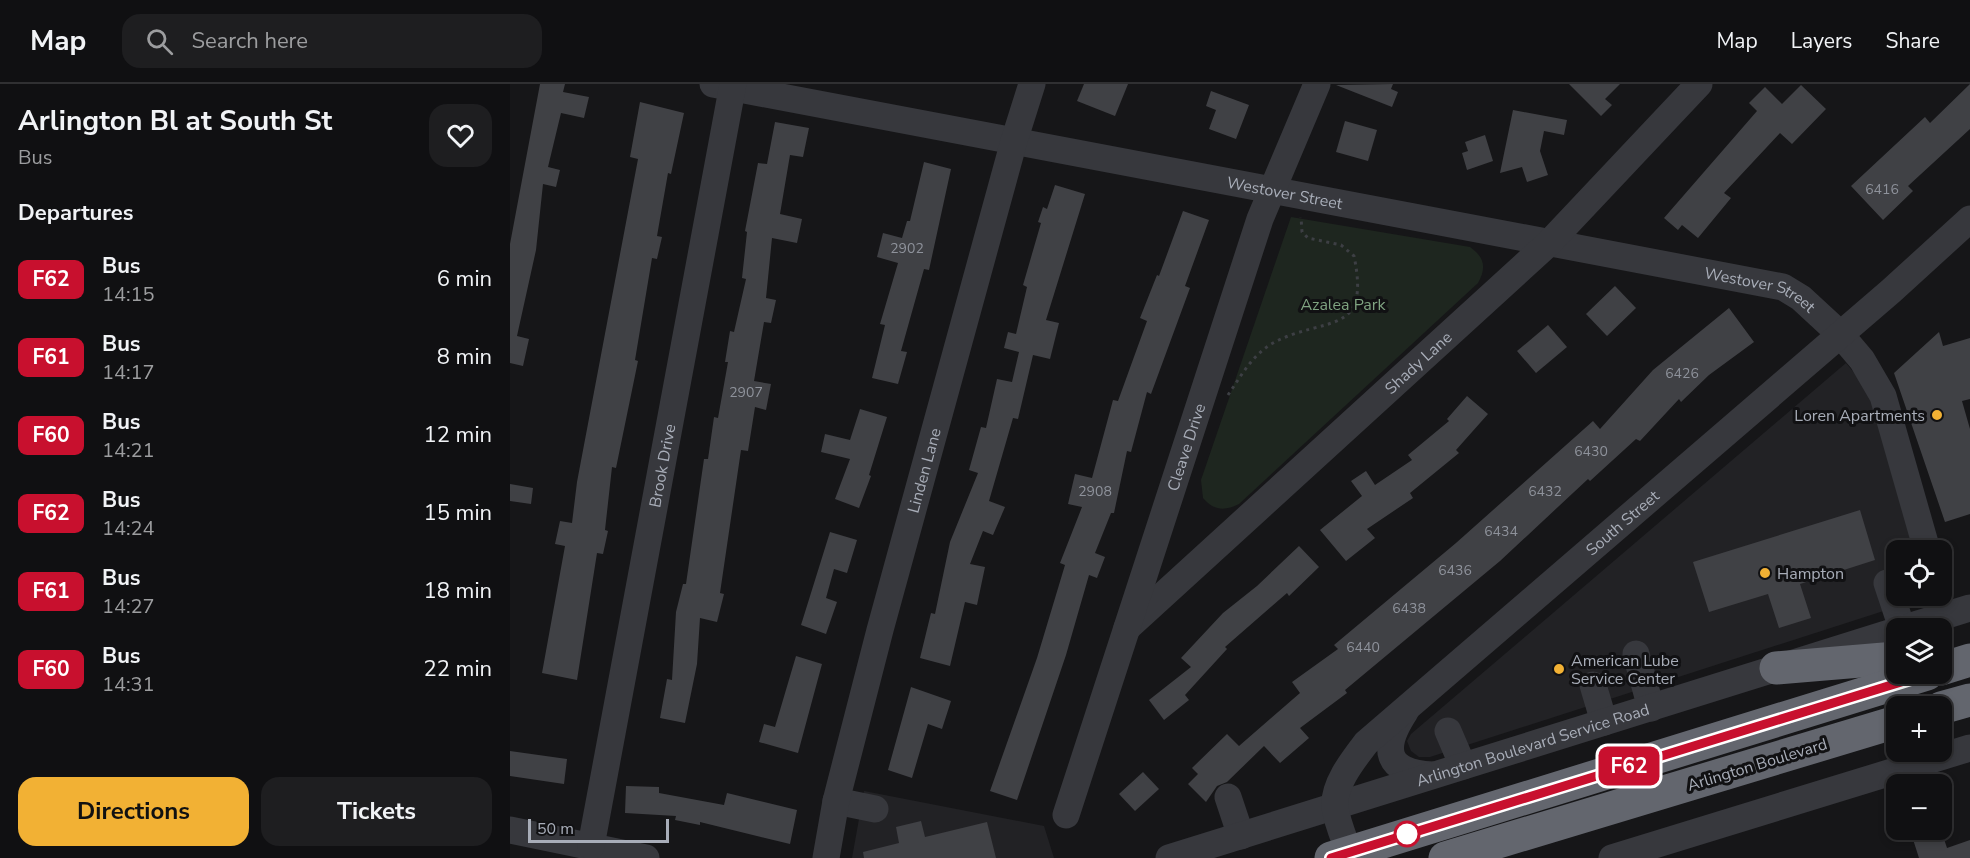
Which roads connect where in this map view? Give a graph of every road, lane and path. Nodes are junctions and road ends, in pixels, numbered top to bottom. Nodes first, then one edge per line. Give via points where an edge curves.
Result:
1 (1032, 84) edge
2 (1317, 84) edge
3 (1699, 84) edge
4 (726, 85) edge
5 (1014, 141) junction
6 (1273, 189) junction
7 (1304, 195) junction
8 (1970, 219) edge
9 (1550, 242) junction
10 (1840, 334) junction
11 (1225, 403) dead end
12 (1924, 540) edge
13 (1970, 608) edge
14 (1937, 618) edge
15 (1127, 628) junction
16 (1886, 634) edge
17 (1970, 652) edge
18 (1636, 654) dead end
19 (1952, 654) edge
20 (1886, 659) edge
21 (1970, 660) edge
22 (1952, 666) edge
23 (1776, 668) junction
24 (1895, 684) edge
25 (1593, 685) dead end
26 (1413, 700) junction
27 (1970, 700) edge
28 (1952, 705) edge
29 (1651, 708) junction
30 (1604, 722) junction
31 (1886, 725) edge
32 (1448, 731) dead end
33 (1970, 748) edge
34 (1462, 766) junction
35 (1434, 776) junction
36 (1228, 797) dead end
37 (836, 801) junction
38 (1335, 806) junction
39 (875, 809) dead end
40 (1066, 815) dead end
41 (510, 830) edge
42 (1241, 836) junction
43 (591, 846) junction
44 (1344, 856) edge
45 (646, 858) edge
46 (826, 858) edge
47 (1169, 858) edge
48 (1445, 858) edge
49 (1612, 858) edge

1 - 5 street, Linden Lane
2 - 6 street, Cleave Drive
3 - 9 street, Shady Lane
4 - 5 street, Westover Street
4 - 43 street, Brook Drive
5 - 6 street, Westover Street
5 - 37 street, Linden Lane
6 - 7 street, Westover Street
6 - 15 street, Cleave Drive
7 - 9 street, Westover Street
7 - 11 path via 1302,232 1314,242 1341,245 1354,256 1359,297 1354,309 1337,320 1270,344 1249,363
8 - 10 street, South Street
9 - 10 street, Westover Street via 1770,283 1800,298
9 - 15 street, Shady Lane
10 - 12 street, Westover Street via 1862,360 1883,396
10 - 26 street, South Street
13 - 14 street
15 - 40 street, Cleave Drive
16 - 23 street, Arlington Boulevard Service Road
17 - 19 highway
18 - 29 street
20 - 23 highway
21 - 22 highway
23 - 29 street, Arlington Boulevard Service Road
24 - 44 highway
25 - 30 street
26 - 35 street via 1392,735 1390,752 1399,768
26 - 38 street, South Street via 1359,752 1341,783
27 - 28 highway
29 - 30 street, Arlington Boulevard Service Road
30 - 34 street, Arlington Boulevard Service Road
31 - 48 highway, Arlington Boulevard
32 - 34 street
33 - 49 street
34 - 35 street, Arlington Boulevard Service Road
35 - 38 street, Arlington Boulevard Service Road
36 - 42 street
37 - 39 street
37 - 46 street, Linden Lane
38 - 42 street, Arlington Boulevard Service Road
38 - 44 street
41 - 43 street
42 - 47 street, Arlington Boulevard Service Road
43 - 45 street

